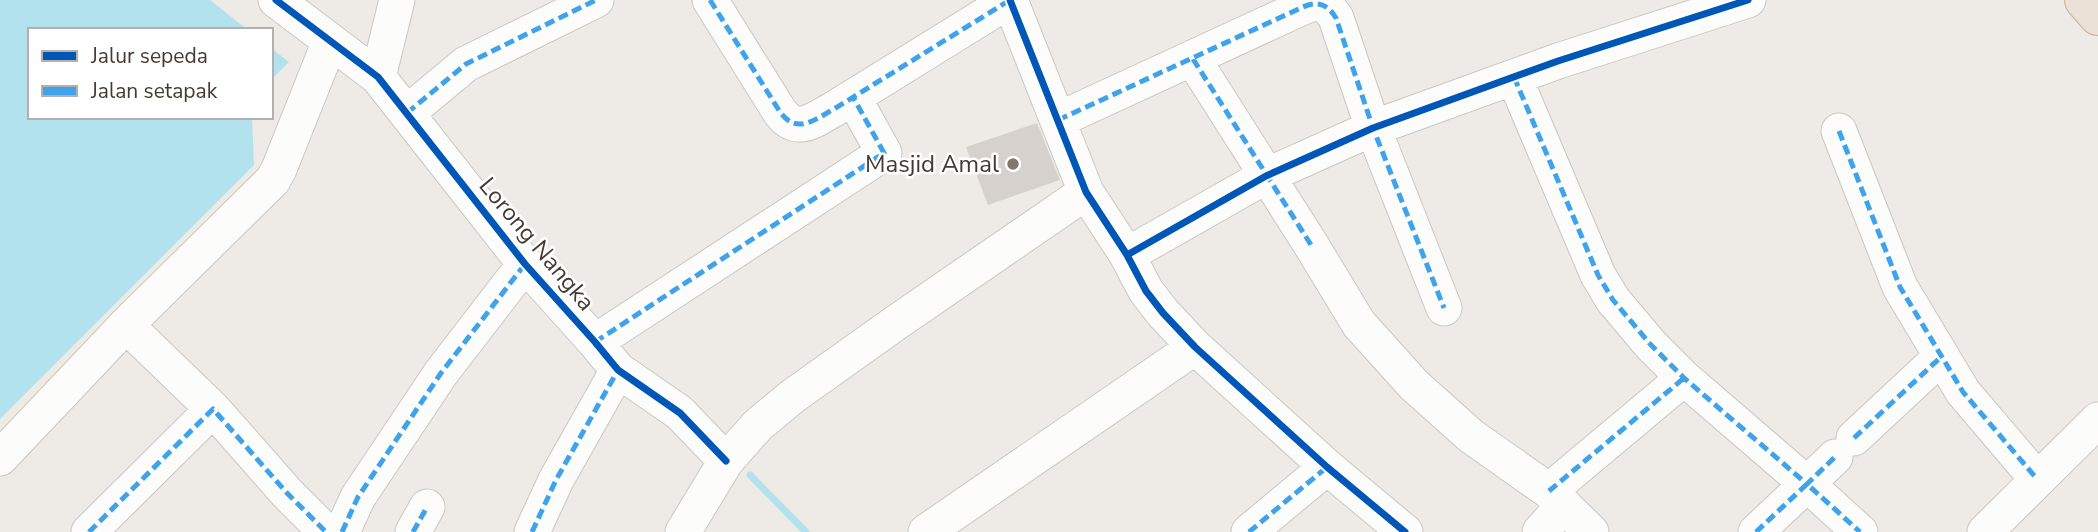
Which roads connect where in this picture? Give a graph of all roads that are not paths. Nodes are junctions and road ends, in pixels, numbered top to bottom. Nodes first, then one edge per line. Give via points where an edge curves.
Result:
1 (276, 0) edge
2 (397, 0) edge
3 (596, 0) edge
4 (710, 0) edge
5 (1010, 0) edge
6 (1748, 0) edge
7 (2084, 0) edge
8 (2098, 16) edge
9 (330, 41) junction
10 (1193, 59) junction
11 (381, 63) junction
12 (1514, 78) junction
13 (853, 97) junction
14 (414, 107) junction
15 (1058, 120) junction
16 (1373, 128) junction
17 (1839, 131) dead end
18 (1266, 176) junction
19 (1086, 192) junction
20 (1126, 255) junction
21 (525, 264) junction
22 (1444, 308) dead end
23 (126, 325) junction
24 (595, 342) junction
25 (1195, 347) junction
26 (1941, 357) junction
27 (618, 370) junction
28 (1684, 378) junction
29 (213, 409) junction
30 (2098, 420) edge
31 (0, 458) edge
32 (726, 461) junction
33 (1328, 467) junction
34 (2037, 479) junction
35 (1807, 484) junction
36 (1556, 498) junction
37 (89, 532) edge
38 (326, 532) edge
39 (342, 532) edge
40 (532, 532) edge
41 (683, 532) edge
42 (926, 532) edge
43 (1249, 532) edge
44 (1405, 532) edge
45 (1540, 532) edge
46 (1591, 532) edge
47 (1756, 532) edge
48 (1860, 532) edge
49 (1985, 532) edge

1 - 9 street, Lorong Nangka
2 - 11 street
3 - 14 street via 466,64
4 - 13 street via 786,120 803,124
5 - 13 street
5 - 15 street
6 - 12 street
7 - 8 highway
9 - 11 street, Lorong Nangka
9 - 23 street via 273,180
10 - 15 street
10 - 16 street via 1310,4 1325,5 1336,18
10 - 18 street
11 - 14 street, Lorong Nangka
12 - 16 street
12 - 28 street via 1598,275 1629,320
13 - 24 street via 884,153
14 - 21 street, Lorong Nangka
15 - 19 street
16 - 18 street
16 - 22 street
17 - 26 street via 1900,287
18 - 20 street
18 - 36 street via 1359,324 1414,385 1471,436
19 - 20 street
19 - 32 street via 793,396 758,425
20 - 25 street via 1154,302
21 - 24 street, Lorong Nangka
21 - 39 street via 441,373 358,497
23 - 29 street
23 - 31 street
24 - 27 street, Lorong Nangka
25 - 33 street
25 - 42 street
26 - 34 street via 1964,392
26 - 35 street
27 - 32 street, Lorong Nangka via 680,413
27 - 40 street
28 - 35 street
28 - 36 street
29 - 37 street
29 - 38 street
30 - 34 street
32 - 41 street
33 - 43 street
33 - 44 street
34 - 49 street
35 - 47 street
35 - 48 street
36 - 45 street
36 - 46 street

